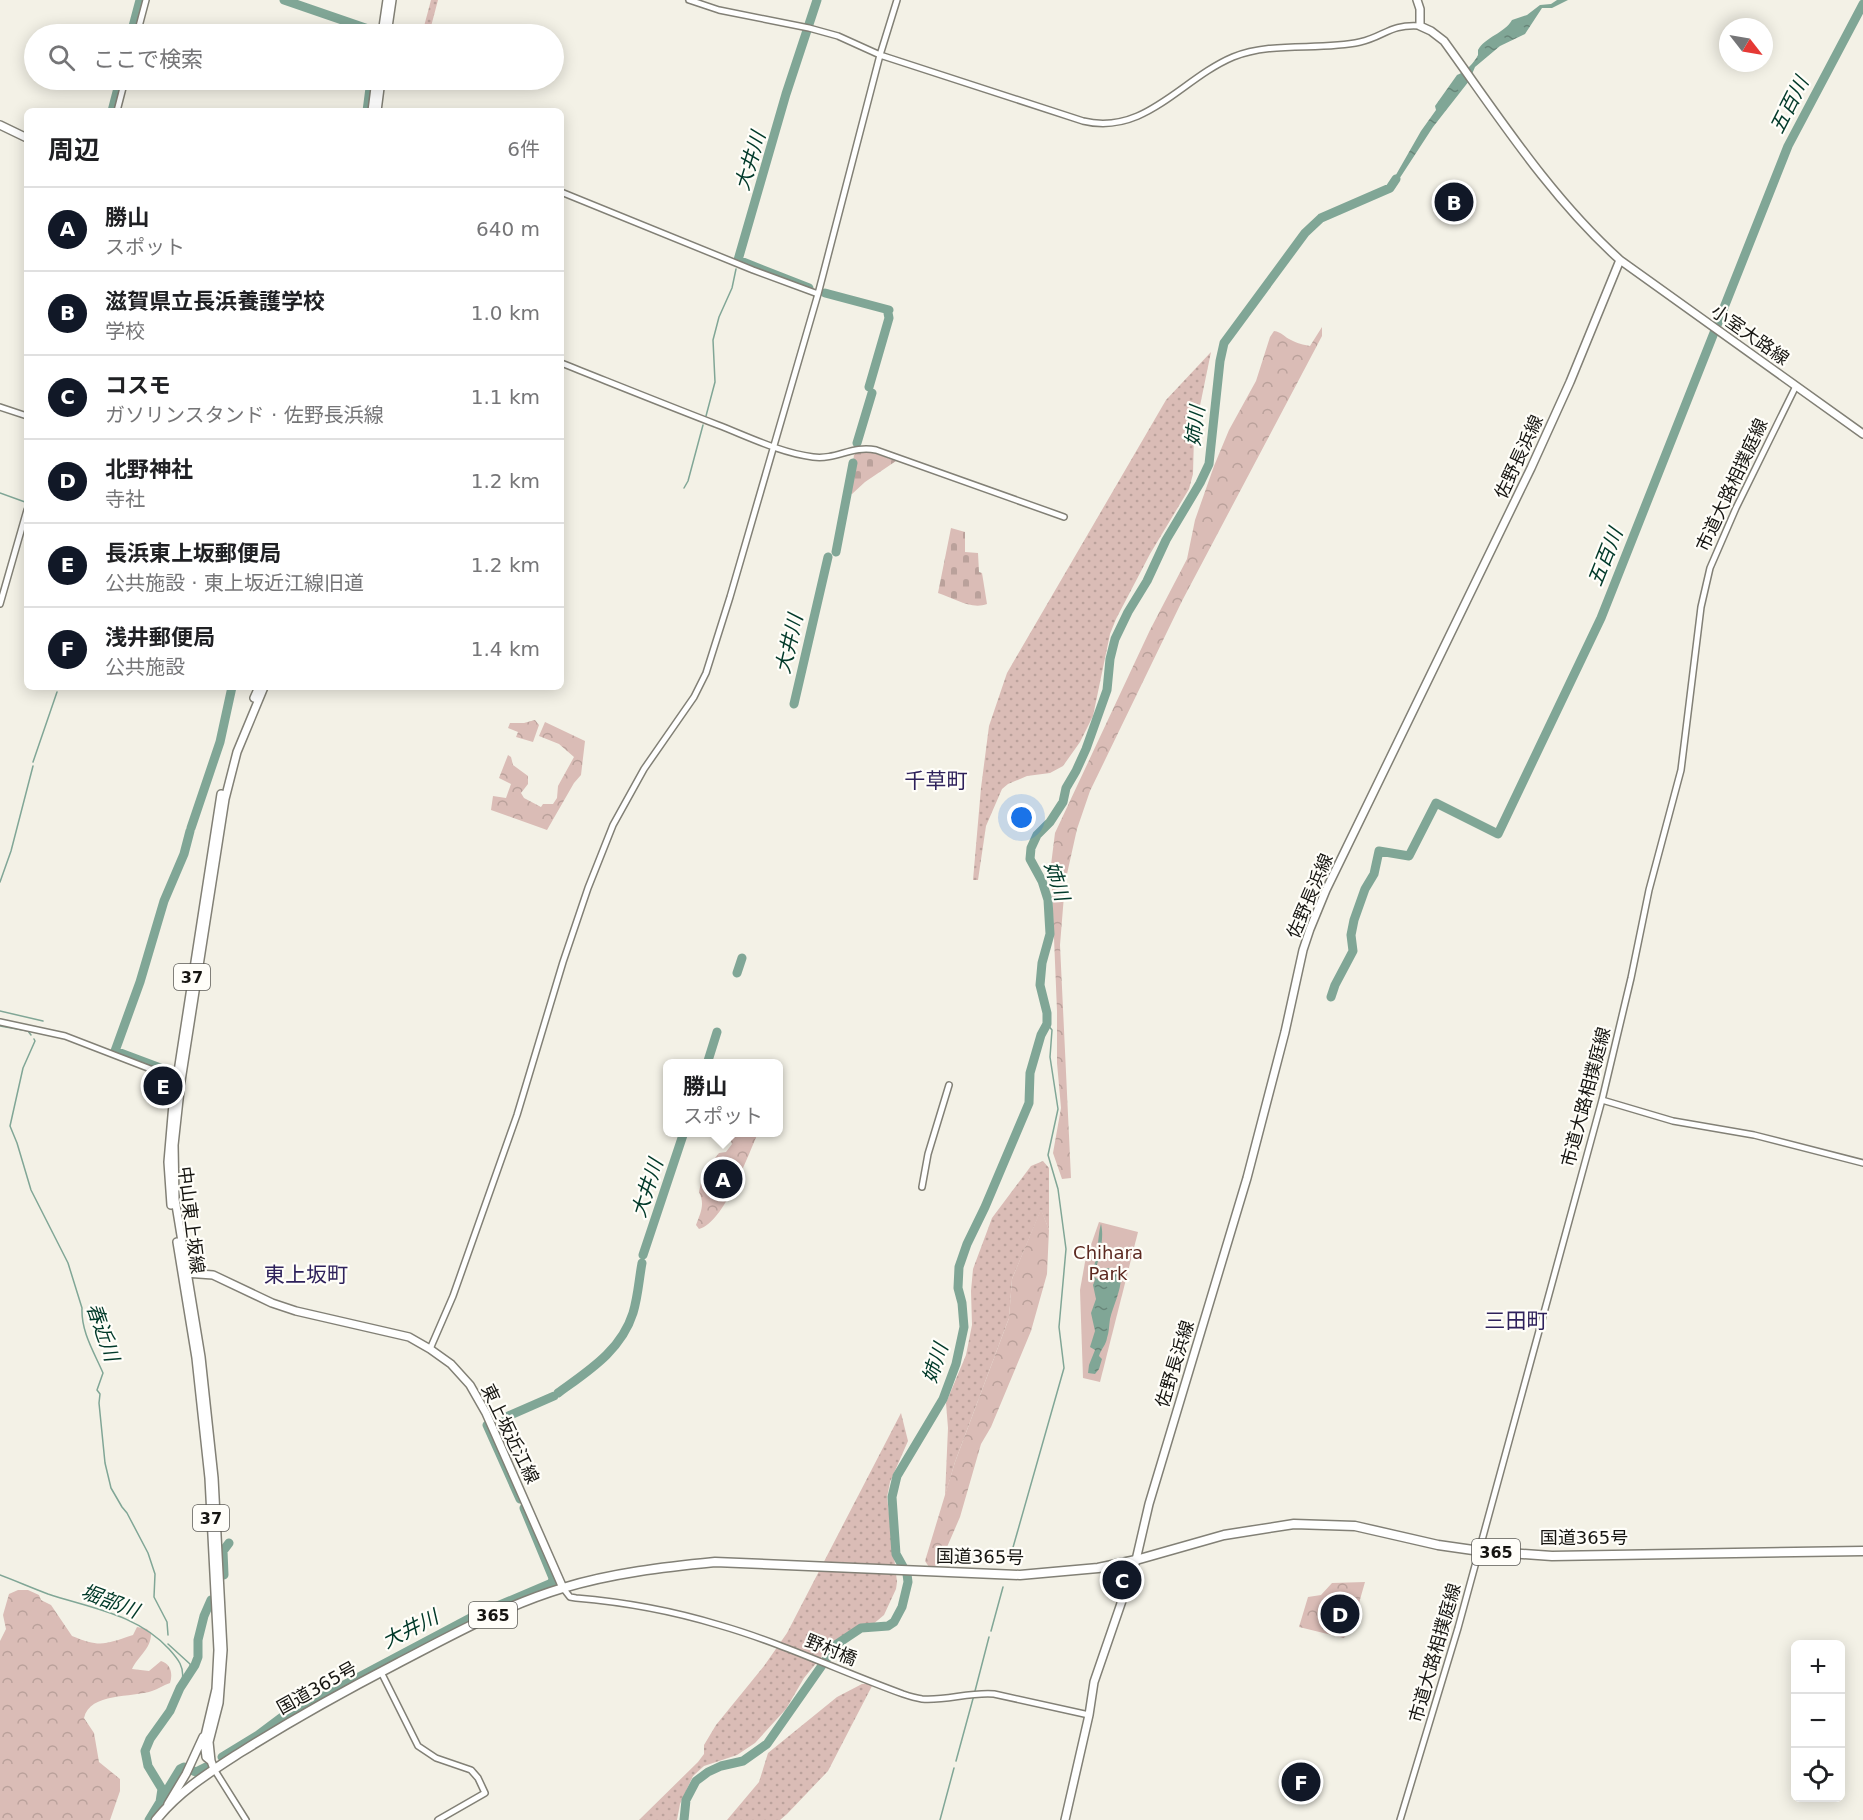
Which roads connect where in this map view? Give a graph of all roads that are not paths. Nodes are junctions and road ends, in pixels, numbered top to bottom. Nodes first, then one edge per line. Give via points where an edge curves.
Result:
1 (146, 0) edge
2 (387, 0) edge
3 (392, 0) edge
4 (689, 0) edge
5 (897, 0) edge
6 (1418, 0) edge
7 (140, 24) edge
8 (383, 24) edge
9 (388, 24) edge
10 (1420, 26) junction
11 (880, 55) junction
12 (122, 90) edge
13 (375, 90) edge
14 (380, 90) edge
15 (118, 108) edge
16 (372, 108) edge
17 (377, 108) edge
18 (0, 125) edge
19 (24, 137) edge
20 (564, 193) edge
21 (1620, 260) junction
22 (818, 294) junction
23 (564, 364) edge
24 (1796, 386) junction
25 (0, 407) edge
26 (24, 415) edge
27 (1863, 434) edge
28 (774, 447) junction
29 (1064, 518) dead end
30 (24, 520) edge
31 (0, 604) edge
32 (258, 690) edge
33 (263, 690) edge
34 (0, 1022) edge
35 (179, 1080) junction
36 (949, 1085) dead end
37 (1602, 1100) junction
38 (1863, 1163) edge
39 (922, 1187) dead end
40 (185, 1273) junction
41 (430, 1349) junction
42 (1480, 1551) junction
43 (1863, 1551) edge
44 (1136, 1560) junction
45 (563, 1588) junction
46 (381, 1672) junction
47 (1089, 1715) junction
48 (205, 1732) junction
49 (213, 1765) junction
50 (167, 1807) junction
51 (156, 1820) edge
52 (246, 1820) edge
53 (438, 1820) edge
54 (1065, 1820) edge
55 (1400, 1820) edge

1 - 7 street
2 - 8 main road
3 - 9 main road
4 - 11 street via 838,36
5 - 11 street
6 - 10 main road
10 - 11 street via 1398,26 1362,42 1266,50 1233,57 1140,116 1106,125
10 - 21 main road via 1444,41 1578,221
11 - 22 street
12 - 15 street
13 - 16 main road
14 - 17 main road
18 - 19 main road
20 - 22 street
21 - 24 main road, 小室大路線
21 - 44 main road, 佐野長浜線 via 1531,468 1310,929 1247,1178 1149,1504
22 - 28 street
23 - 28 street
24 - 27 main road, 小室大路線
24 - 37 street, 市道大路相撲庭線 via 1710,568 1701,607 1681,771 1649,890
25 - 26 street
28 - 29 street via 814,457 831,457 856,448 876,450
28 - 41 street via 706,673 613,825 563,962 517,1115 453,1296
30 - 31 street
32 - 35 main road, 中山東上坂線 / 37 via 232,750 220,797
33 - 35 main road, 中山東上坂線 / 37 via 237,752 225,799
34 - 35 street via 64,1036
35 - 40 main road, 中山東上坂線 / 37 via 168,1162 170,1199
36 - 39 street
37 - 38 street via 1673,1121 1754,1135
37 - 42 street, 市道大路相撲庭線
40 - 41 main road, 東上坂近江線 via 213,1275 281,1306 396,1333
40 - 48 main road, 中山東上坂線 / 37 via 202,1399 217,1621 216,1689
40 - 49 main road, 中山東上坂線 / 37 via 209,1422 222,1621 219,1703 209,1742
41 - 45 main road, 東上坂近江線 via 470,1385 486,1413
42 - 43 highway, 国道365号 / 365 via 1552,1556
42 - 44 highway, 国道365号 / 365 via 1355,1526 1294,1524 1224,1535
42 - 55 street, 市道大路相撲庭線
44 - 45 highway, 国道365号 / 365 via 1098,1568 1020,1575 715,1562 638,1572
44 - 47 main road, 佐野長浜線 via 1094,1682
45 - 46 highway, 国道365号 / 365 via 482,1620
45 - 47 street, 野村橋 via 576,1598 616,1601 719,1624 922,1699 981,1693
46 - 49 highway, 国道365号 / 365
46 - 53 street via 418,1746 436,1758 471,1770 485,1793
47 - 54 main road, 佐野長浜線
48 - 49 main road, 中山東上坂線 / 37 via 206,1757
48 - 50 main road
49 - 50 highway, 国道365号 / 365
49 - 52 street
50 - 51 highway, 国道365号 / 365

